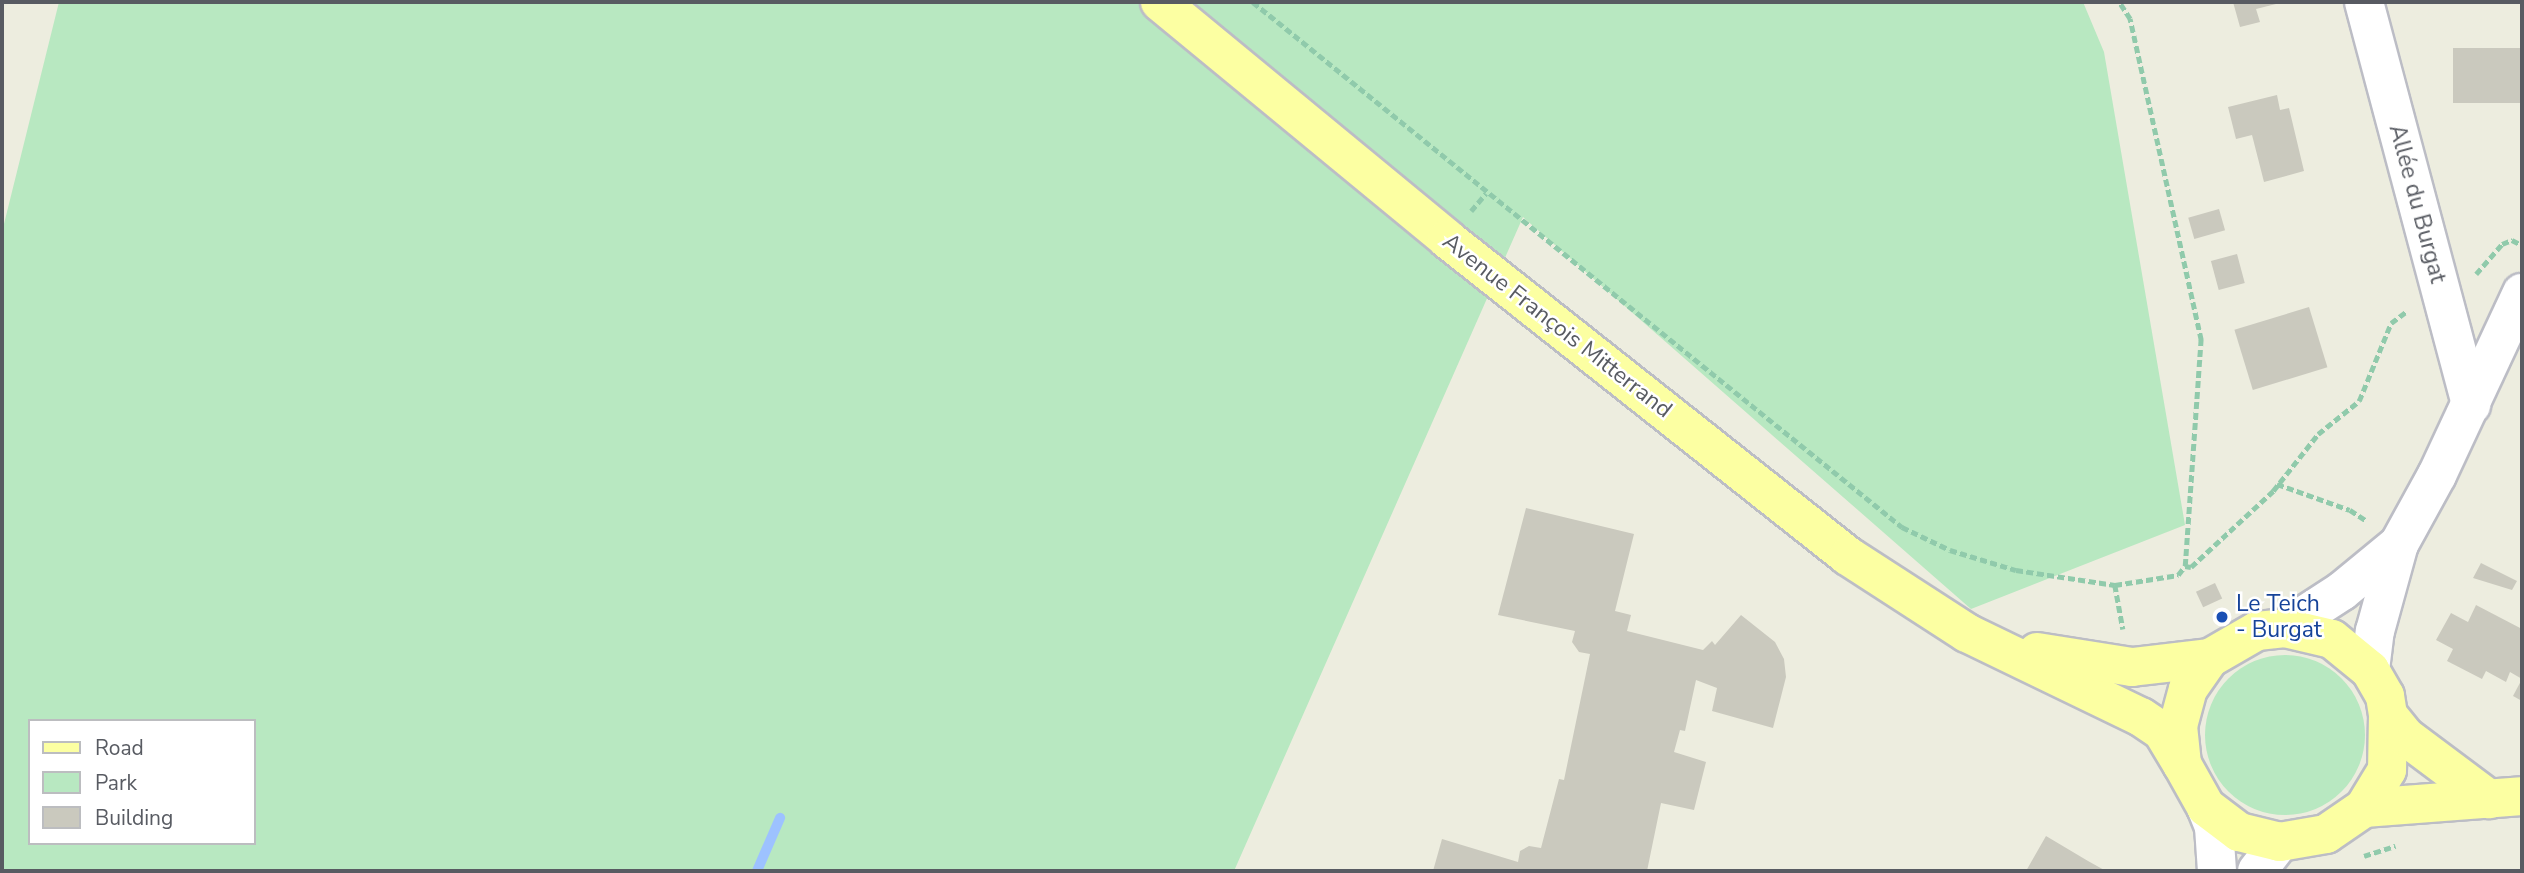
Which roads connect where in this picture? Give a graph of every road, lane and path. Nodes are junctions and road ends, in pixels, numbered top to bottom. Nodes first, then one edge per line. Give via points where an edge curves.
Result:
1 (1160, 2) edge
2 (1253, 2) edge
3 (2119, 2) edge
4 (2364, 2) edge
5 (2522, 245) edge
6 (2522, 293) edge
7 (2441, 296) junction
8 (2471, 405) junction
9 (2277, 484) junction
10 (2399, 544) junction
11 (2185, 566) junction
12 (2115, 585) junction
13 (2284, 628) junction
14 (1967, 633) junction
15 (2210, 658) junction
16 (2132, 667) junction
17 (2370, 670) junction
18 (2388, 715) junction
19 (2182, 764) junction
20 (2506, 797) edge
21 (2206, 807) junction
22 (2364, 808) junction
23 (2268, 857) edge
24 (2217, 871) edge

1 - 14 main road, Avenue François Mitterrand via 1447,239 1848,556
2 - 12 path via 1902,527 1950,550 2016,570
3 - 11 path via 2130,19 2201,340
4 - 7 street, Allée du Burgat
5 - 7 path via 2512,240 2502,244 2466,285
6 - 8 street
7 - 8 street, Allée du Burgat
7 - 9 path via 2400,313 2391,323 2359,401 2318,434
8 - 10 street
9 - 10 path via 2350,510
9 - 11 path via 2191,567
10 - 13 street via 2342,591
10 - 17 street via 2375,631
11 - 12 path via 2178,575
12 - 16 path
13 - 15 main road via 2257,631
13 - 17 main road via 2332,639
14 - 16 main road, Avenue François Mitterrand via 2051,656
14 - 19 main road, Avenue François Mitterrand via 2141,717 2162,731
15 - 16 main road, Avenue François Mitterrand
15 - 19 main road via 2188,689 2178,726
17 - 18 main road via 2385,696
18 - 20 main road via 2406,737
18 - 22 main road via 2387,770
19 - 21 main road
20 - 22 main road
21 - 23 main road
21 - 24 street via 2214,827
22 - 23 main road via 2326,834

